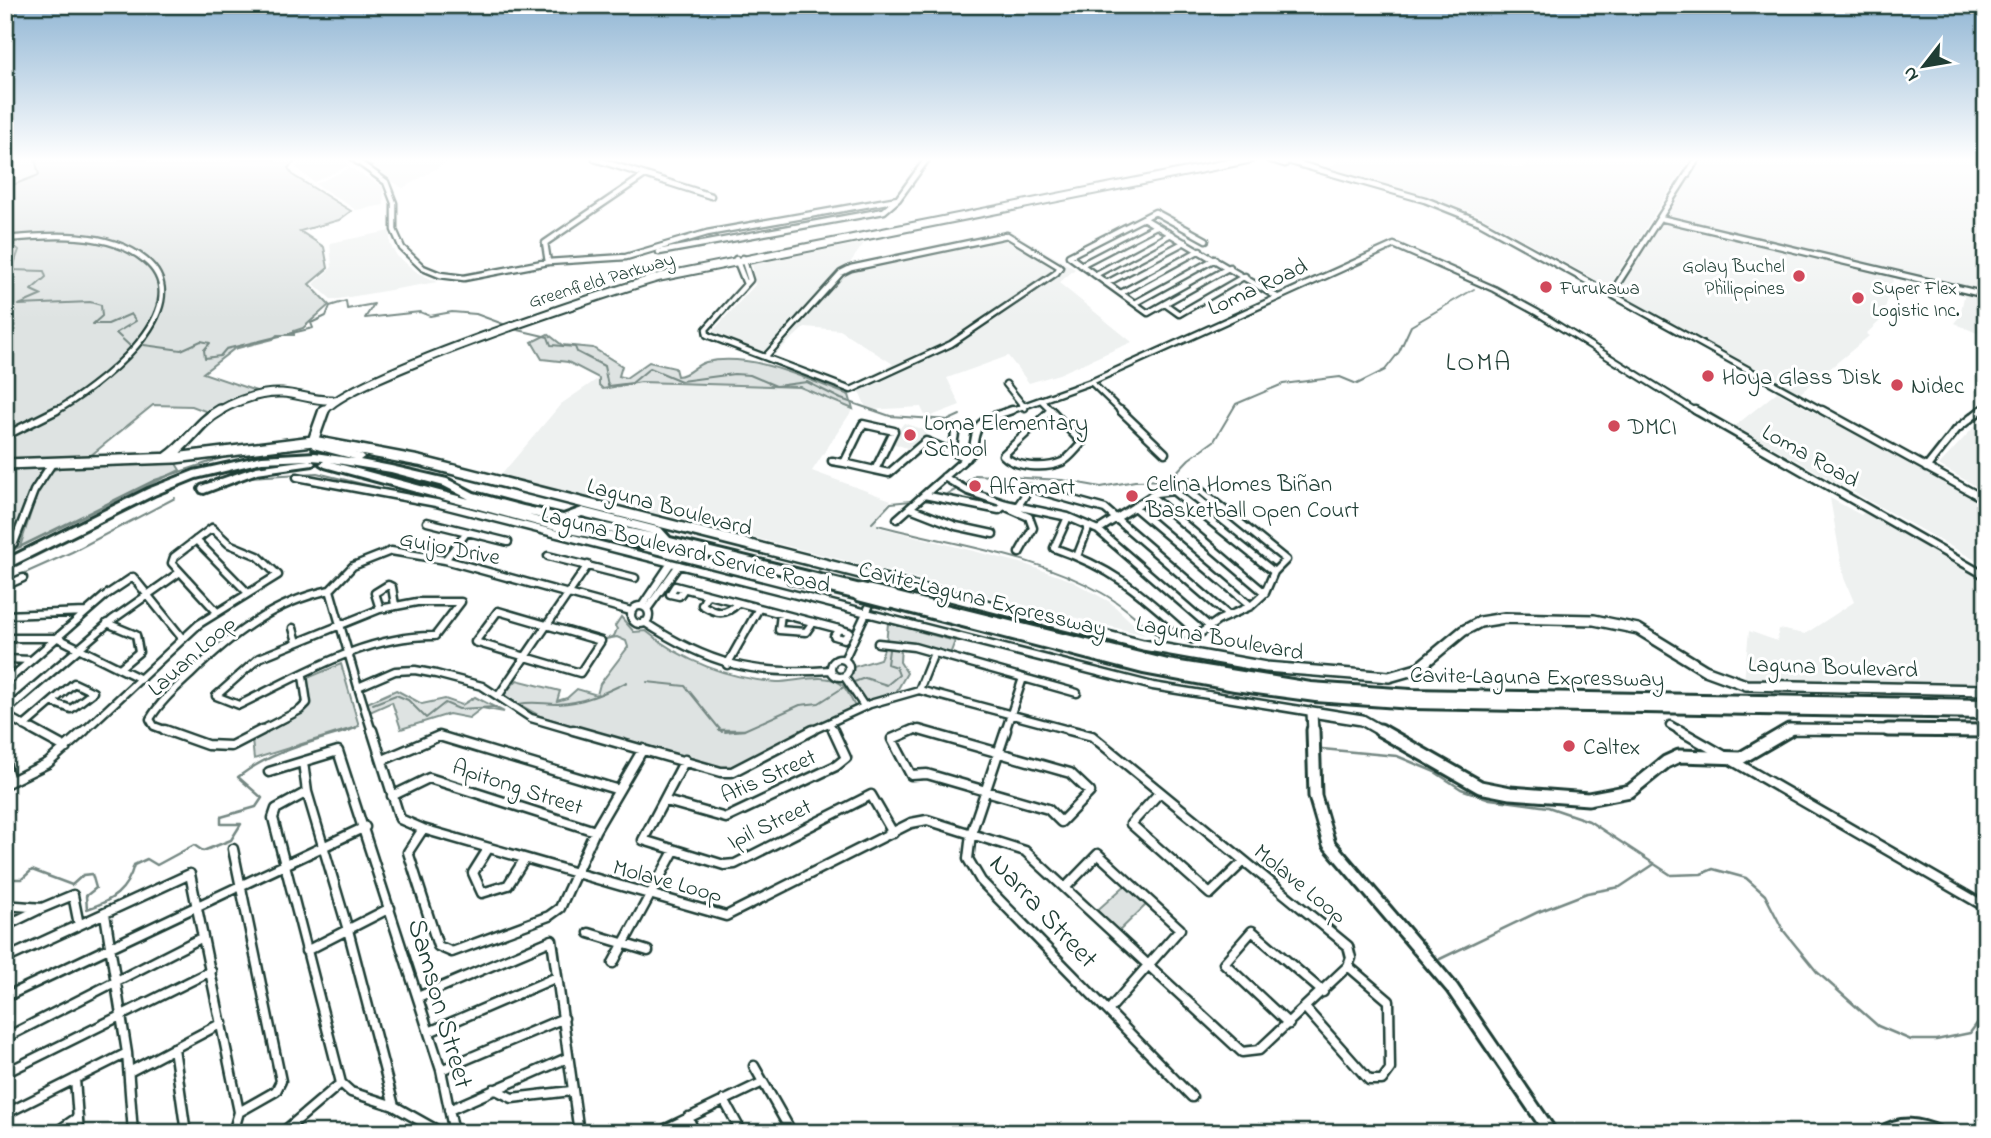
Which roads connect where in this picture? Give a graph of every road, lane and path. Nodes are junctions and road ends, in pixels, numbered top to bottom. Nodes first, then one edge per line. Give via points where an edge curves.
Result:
1 (394, 212) edge
2 (590, 212) edge
3 (824, 212) edge
4 (880, 212) edge
5 (979, 212) edge
6 (1155, 212) edge
7 (1155, 212) edge
8 (1458, 212) edge
9 (1664, 212) edge
10 (1143, 218) junction
11 (1660, 218) junction
12 (1156, 226) junction
13 (1171, 234) junction
14 (5, 239) edge
15 (1185, 242) junction
16 (1197, 249) junction
17 (636, 255) junction
18 (739, 259) junction
19 (1215, 259) junction
20 (548, 262) junction
21 (1081, 265) junction
22 (1230, 267) junction
23 (1095, 275) junction
24 (1245, 276) junction
25 (1107, 283) junction
26 (1121, 293) junction
27 (1611, 294) junction
28 (1986, 295) edge
29 (1277, 297) junction
30 (1135, 303) junction
31 (1165, 304) junction
32 (766, 356) junction
33 (1091, 382) junction
34 (1006, 384) dead end
35 (344, 396) junction
36 (315, 401) junction
37 (1042, 401) junction
38 (1986, 406) edge
39 (1025, 408) junction
40 (1051, 410) junction
41 (322, 414) junction
42 (956, 428) dead end
43 (5, 436) edge
44 (313, 441) junction
45 (952, 451) junction
46 (181, 453) junction
47 (1165, 453) dead end
48 (967, 458) junction
49 (832, 461) dead end
50 (53, 462) junction
51 (310, 463) junction
52 (844, 463) junction
53 (5, 464) edge
54 (1926, 468) junction
55 (391, 469) junction
56 (874, 471) junction
57 (297, 477) dead end
58 (944, 477) junction
59 (204, 489) dead end
60 (1173, 491) junction
61 (924, 495) junction
62 (1151, 496) junction
63 (1986, 500) edge
64 (1010, 506) junction
65 (1134, 507) junction
66 (910, 508) junction
67 (1068, 517) junction
68 (897, 519) dead end
69 (1117, 519) junction
70 (427, 522) dead end
71 (1089, 526) junction
72 (1098, 530) junction
73 (467, 532) junction
74 (993, 534) dead end
75 (196, 540) junction
76 (508, 542) dead end
77 (5, 550) edge
78 (1019, 552) dead end
79 (1078, 554) junction
80 (548, 556) dead end
81 (445, 560) junction
82 (671, 563) junction
83 (5, 565) edge
84 (589, 565) junction
85 (679, 565) junction
86 (5, 571) edge
87 (180, 572) junction
88 (1274, 572) junction
89 (1986, 576) edge
90 (23, 578) dead end
91 (635, 578) dead end
92 (882, 579) junction
93 (5, 586) edge
94 (684, 589) dead end
95 (330, 590) junction
96 (569, 592) junction
97 (860, 592) junction
98 (145, 593) junction
99 (248, 593) junction
100 (1265, 593) junction
101 (707, 595) junction
102 (891, 600) junction
103 (738, 603) junction
104 (395, 605) junction
105 (1251, 606) junction
106 (645, 607) junction
107 (759, 608) junction
108 (380, 609) junction
109 (631, 611) junction
110 (86, 612) junction
111 (217, 612) junction
112 (866, 612) junction
113 (781, 614) junction
114 (1229, 615) junction
115 (6, 616) edge
116 (644, 622) junction
117 (813, 622) junction
118 (107, 623) junction
119 (550, 625) junction
120 (339, 627) junction
121 (1210, 627) junction
122 (293, 628) dead end
123 (839, 629) dead end
124 (5, 638) edge
125 (58, 638) junction
126 (182, 638) junction
127 (297, 642) junction
128 (877, 643) dead end
129 (80, 648) junction
130 (934, 653) junction
131 (348, 656) junction
132 (526, 658) junction
133 (5, 659) edge
134 (32, 660) junction
135 (844, 660) junction
136 (727, 665) junction
137 (121, 667) junction
138 (830, 670) junction
139 (9, 676) edge
140 (303, 676) junction
141 (844, 676) junction
142 (1023, 678) junction
143 (141, 679) junction
144 (5, 683) edge
145 (359, 687) junction
146 (919, 690) junction
147 (1986, 690) edge
148 (1077, 693) dead end
149 (499, 695) junction
150 (52, 702) junction
151 (1986, 705) edge
152 (864, 706) junction
153 (1312, 712) junction
154 (5, 713) edge
155 (1013, 713) junction
156 (1986, 713) edge
157 (830, 724) junction
158 (1670, 725) dead end
159 (24, 726) junction
160 (1986, 731) edge
161 (66, 748) junction
162 (643, 749) junction
163 (1001, 751) junction
164 (1728, 758) junction
165 (383, 760) junction
166 (685, 760) junction
167 (303, 762) junction
168 (5, 763) edge
169 (269, 772) dead end
170 (8, 783) edge
171 (619, 790) junction
172 (986, 791) junction
173 (307, 792) junction
174 (1160, 792) junction
175 (392, 796) junction
176 (666, 801) junction
177 (365, 827) junction
178 (423, 829) junction
179 (595, 831) junction
180 (893, 833) junction
181 (971, 834) junction
182 (323, 846) junction
183 (233, 849) dead end
184 (488, 849) junction
185 (674, 851) junction
186 (524, 860) junction
187 (1244, 861) junction
188 (283, 865) junction
189 (574, 875) junction
190 (240, 885) junction
191 (1065, 888) junction
192 (649, 896) junction
193 (5, 905) edge
194 (198, 905) junction
195 (1986, 907) edge
196 (42, 908) junction
197 (390, 908) junction
198 (105, 914) junction
199 (79, 925) junction
200 (5, 926) edge
201 (348, 930) junction
202 (589, 933) dead end
203 (203, 937) junction
204 (623, 943) junction
205 (111, 947) junction
206 (306, 950) junction
207 (648, 951) dead end
208 (5, 959) edge
209 (614, 963) dead end
210 (1148, 965) junction
211 (1348, 966) junction
212 (211, 971) junction
213 (557, 977) junction
214 (116, 981) junction
215 (1323, 992) junction
216 (5, 997) edge
217 (418, 997) junction
218 (1306, 1009) junction
219 (1108, 1011) junction
220 (122, 1014) junction
221 (564, 1018) junction
222 (222, 1023) junction
223 (1289, 1024) junction
224 (429, 1032) junction
225 (5, 1038) edge
226 (174, 1048) junction
227 (127, 1053) junction
228 (567, 1058) junction
229 (754, 1066) dead end
230 (441, 1070) junction
231 (129, 1072) junction
232 (5, 1073) edge
233 (75, 1079) junction
234 (763, 1082) junction
235 (341, 1083) junction
236 (494, 1089) junction
237 (571, 1091) junction
238 (1192, 1097) dead end
239 (724, 1100) junction
240 (394, 1106) junction
241 (449, 1110) junction
242 (239, 1112) junction
243 (5, 1114) edge
244 (78, 1117) junction
245 (688, 1117) junction
246 (54, 1133) edge
247 (79, 1133) edge
248 (133, 1133) edge
249 (186, 1133) edge
250 (233, 1133) edge
251 (282, 1133) edge
252 (442, 1133) edge
253 (454, 1133) edge
254 (579, 1133) edge
255 (657, 1133) edge
256 (695, 1133) edge
257 (743, 1133) edge
258 (792, 1133) edge
259 (1552, 1133) edge
260 (1882, 1133) edge
261 (1939, 1133) edge

1 - 20 street via 394,230 402,248 423,268 440,275 464,278
2 - 20 street via 545,243
3 - 17 street via 707,233
4 - 17 street
5 - 18 main road, Greenfield Parkway
6 - 10 street
7 - 16 street via 1208,239
8 - 27 street
9 - 11 street
10 - 12 street
10 - 21 street via 1069,256
11 - 27 street
11 - 28 street
12 - 13 street
12 - 21 street
13 - 15 street
13 - 23 street
14 - 43 street via 64,236 118,244 147,261 160,293 149,329 115,369 75,399
15 - 16 street
15 - 25 street
16 - 19 street
16 - 26 street
17 - 20 street
18 - 32 street via 746,284 705,333
18 - 35 main road, Greenfield Parkway via 632,283 537,314
19 - 22 street
19 - 30 street
21 - 23 street
22 - 24 street
22 - 31 street
23 - 25 street
24 - 29 street
24 - 31 street via 1179,314
25 - 26 street
26 - 30 street
27 - 54 street
29 - 33 street, Loma Road
29 - 89 street, Loma Road via 1394,245 1538,313 1706,417
30 - 31 street via 1148,313
32 - 32 street via 840,388 856,390 951,344 1060,267 1005,235 851,268 839,275
33 - 37 street, Loma Road
33 - 47 street
34 - 39 street
35 - 36 main road, Greenfield Parkway
35 - 41 main road, Greenfield Parkway
36 - 41 main road via 322,405
36 - 46 main road, Greenfield Parkway via 281,393 241,399 201,422
37 - 39 street, Loma Road
37 - 40 street
38 - 54 street via 1957,429
39 - 48 street, Loma Road via 977,424
40 - 40 street via 1083,443 1058,463 1012,464 1005,460 1003,455
41 - 44 main road
42 - 45 street
44 - 46 main road
44 - 55 highway via 316,446
44 - 92 main road, Laguna Boulevard via 387,453
45 - 48 street
45 - 56 street via 923,442 889,472
46 - 50 main road
48 - 58 street
49 - 52 street
50 - 53 main road
50 - 77 street via 34,491 14,543
51 - 59 highway via 256,470
51 - 86 highway, Cavite–Laguna Expressway via 257,465 196,480
51 - 97 highway, Cavite–Laguna Expressway via 341,466 550,525
52 - 56 street
52 - 56 street via 861,425 893,429
54 - 63 street
55 - 83 highway, Cavite–Laguna Expressway via 306,456 220,467 151,492
55 - 97 highway, Cavite–Laguna Expressway via 446,483 471,496 668,541
57 - 82 street, Laguna Boulevard Service Road via 436,503
58 - 61 street
58 - 64 street
60 - 62 street
60 - 88 street
60 - 88 street via 1189,482 1286,560
61 - 64 street via 999,510
61 - 66 street
62 - 65 street
62 - 100 street
64 - 67 street
64 - 69 street via 1030,488 1105,509
64 - 78 street via 1029,517 1033,528
65 - 69 street
65 - 105 street
66 - 68 street
66 - 74 street
67 - 71 street
67 - 79 street via 1054,548
69 - 72 street
69 - 114 street
70 - 73 street
71 - 72 street
71 - 79 street
72 - 121 street
73 - 76 street
73 - 81 street
75 - 87 street via 172,560
75 - 99 street
75 - 99 street via 212,528 229,544 258,556 278,575
79 - 121 street via 1123,579 1192,639
80 - 84 street
81 - 95 street, Guijo Drive via 391,551 353,566
81 - 96 street, Guijo Drive
82 - 85 street, Laguna Boulevard Service Road
82 - 106 street
84 - 91 street
84 - 96 street
85 - 106 street
85 - 112 street, Laguna Boulevard Service Road
87 - 98 street
87 - 111 street
88 - 100 street
90 - 93 street
92 - 112 street
92 - 147 main road, Laguna Boulevard via 1155,647 1335,675 1382,678 1405,674 1422,666 1463,631 1485,621 1594,620 1638,629 1705,670 1746,685
94 - 101 street
95 - 120 street
95 - 140 street, Lauan Loop via 315,591 277,607 252,623 203,663 150,719 154,726 207,745 231,746 300,710 307,703
96 - 109 street, Guijo Drive
96 - 119 street
97 - 102 highway, Cavite–Laguna Expressway, bridge
98 - 110 street via 133,577
98 - 118 street
98 - 126 street
99 - 111 street
100 - 105 street
101 - 103 street
101 - 103 street via 702,605 721,616
102 - 151 highway, Cavite–Laguna Expressway via 1168,665 1311,688 1436,695
102 - 156 highway, Cavite–Laguna Expressway via 1143,668 1315,696 1412,703
103 - 107 street
104 - 108 street
104 - 108 street via 388,585 375,593
104 - 131 street via 461,602 435,636 400,636
105 - 114 street
106 - 109 street
106 - 116 street via 651,615
107 - 113 street
107 - 136 street
108 - 120 street
109 - 116 street via 632,621
110 - 115 street
110 - 125 street
111 - 126 street
112 - 135 street
112 - 153 street, Laguna Boulevard Service Road via 1209,697
113 - 117 street
113 - 117 street via 779,631 806,632
114 - 121 street
116 - 136 street via 684,648
117 - 123 street
118 - 129 street
118 - 137 street via 136,635 139,652
119 - 132 street
119 - 132 street via 498,611 475,642
119 - 132 street via 601,641 580,673
120 - 127 street
120 - 131 street
122 - 127 street
124 - 125 street
125 - 129 street
125 - 134 street
126 - 143 street
127 - 140 street via 250,663 216,696 239,705
128 - 130 street
129 - 137 street
129 - 154 street
130 - 142 street
130 - 146 street
131 - 140 street
131 - 145 street
132 - 149 street
133 - 134 street
134 - 139 street
135 - 138 street via 834,662
135 - 141 street via 850,668
136 - 138 street via 744,671
137 - 143 street
138 - 141 street via 835,676
139 - 144 street
141 - 152 street
142 - 148 street
142 - 155 street, Narra Street
143 - 161 street
145 - 149 street, Molave Loop via 395,671 415,670
145 - 165 street, Molave Loop
146 - 152 street, Molave Loop
146 - 155 street, Molave Loop
149 - 162 street, Molave Loop via 531,718
150 - 150 street via 74,683 93,692 71,709
150 - 159 street
152 - 157 street, Molave Loop
153 - 164 main road via 1362,720 1466,781 1510,793 1610,797 1630,791 1675,758
153 - 259 main road via 1316,797 1329,844 1452,988
154 - 159 street
155 - 163 street, Narra Street
155 - 174 street, Molave Loop via 1092,736
157 - 166 street, Molave Loop via 732,772
157 - 176 street, Atis Street via 846,758 739,814 714,817
158 - 164 street
159 - 161 street
160 - 164 main road via 1797,728 1745,756
161 - 170 street via 48,763
162 - 166 street, Molave Loop
162 - 171 street
163 - 172 street, Narra Street
163 - 172 street via 1070,773 1090,792 1061,822 1048,809
163 - 172 street via 915,729 892,738 911,775 927,774
164 - 195 street
165 - 171 street via 439,736
165 - 175 street, Molave Loop
166 - 176 street, Ipil Street
167 - 169 street
167 - 173 street
167 - 177 street, Samson Street via 338,751
168 - 170 street
171 - 179 street
172 - 181 street, Narra Street
173 - 182 street
173 - 188 street via 273,813
174 - 187 street, Molave Loop
174 - 187 street via 1131,824 1210,894
175 - 178 street, Molave Loop via 400,819
175 - 179 street, Apitong Street via 429,778
176 - 185 street, Ipil Street via 643,840
177 - 182 street
177 - 197 street, Samson Street
178 - 184 street, Molave Loop
178 - 189 street via 408,852 438,946 452,952 549,916 560,908
179 - 189 street
180 - 181 street, Molave Loop via 927,820
180 - 185 street, Ipil Street via 871,795 735,864
180 - 192 street, Molave Loop via 726,916
181 - 191 street, Molave Loop via 1025,851
181 - 219 street, Narra Street via 968,859 981,881
182 - 188 street
182 - 201 street
183 - 190 street
184 - 186 street, Molave Loop
184 - 186 street via 473,873 482,893 508,885
185 - 192 street
186 - 189 street, Molave Loop
187 - 211 street, Molave Loop via 1348,946
188 - 190 street
188 - 206 street
189 - 192 street, Molave Loop
190 - 194 street
190 - 242 street via 281,1081 276,1091
191 - 210 street, Molave Loop
191 - 210 street via 1098,854 1180,929
192 - 204 street
193 - 196 street
194 - 198 street via 187,874
194 - 203 street
194 - 205 street
196 - 199 street via 73,895
196 - 200 street
197 - 201 street
197 - 217 street, Samson Street
198 - 199 street
198 - 205 street
199 - 208 street
201 - 206 street
201 - 240 street
202 - 204 street
203 - 212 street
203 - 214 street
204 - 207 street
204 - 209 street
205 - 214 street
205 - 216 street
206 - 235 street
210 - 219 street
210 - 223 street, Molave Loop via 1242,1052 1259,1050
211 - 215 street, Molave Loop
211 - 218 street via 1389,1001 1390,1069 1382,1080 1369,1080
212 - 220 street
212 - 222 street
213 - 217 street via 552,940
213 - 221 street
213 - 224 street
214 - 220 street
214 - 225 street
215 - 218 street, Molave Loop
215 - 223 street via 1252,931 1224,963
217 - 224 street, Samson Street
218 - 223 street, Molave Loop
219 - 238 street, Narra Street
220 - 227 street
220 - 232 street
221 - 228 street
221 - 230 street
222 - 226 street
222 - 242 street
224 - 230 street, Samson Street
226 - 231 street
226 - 249 street
227 - 231 street
227 - 233 street
228 - 236 street, Samson Street
228 - 237 street
229 - 234 street
230 - 241 street, Samson Street
231 - 248 street
233 - 243 street
233 - 244 street
234 - 239 street
234 - 258 street
235 - 240 street via 351,1092
235 - 251 street
236 - 237 street via 512,1098
236 - 241 street, Samson Street
237 - 254 street
239 - 245 street
239 - 257 street
240 - 252 street
241 - 253 street, Samson Street
242 - 250 street
244 - 246 street
244 - 247 street
245 - 255 street
245 - 256 street
260 - 261 main road via 1908,1124

